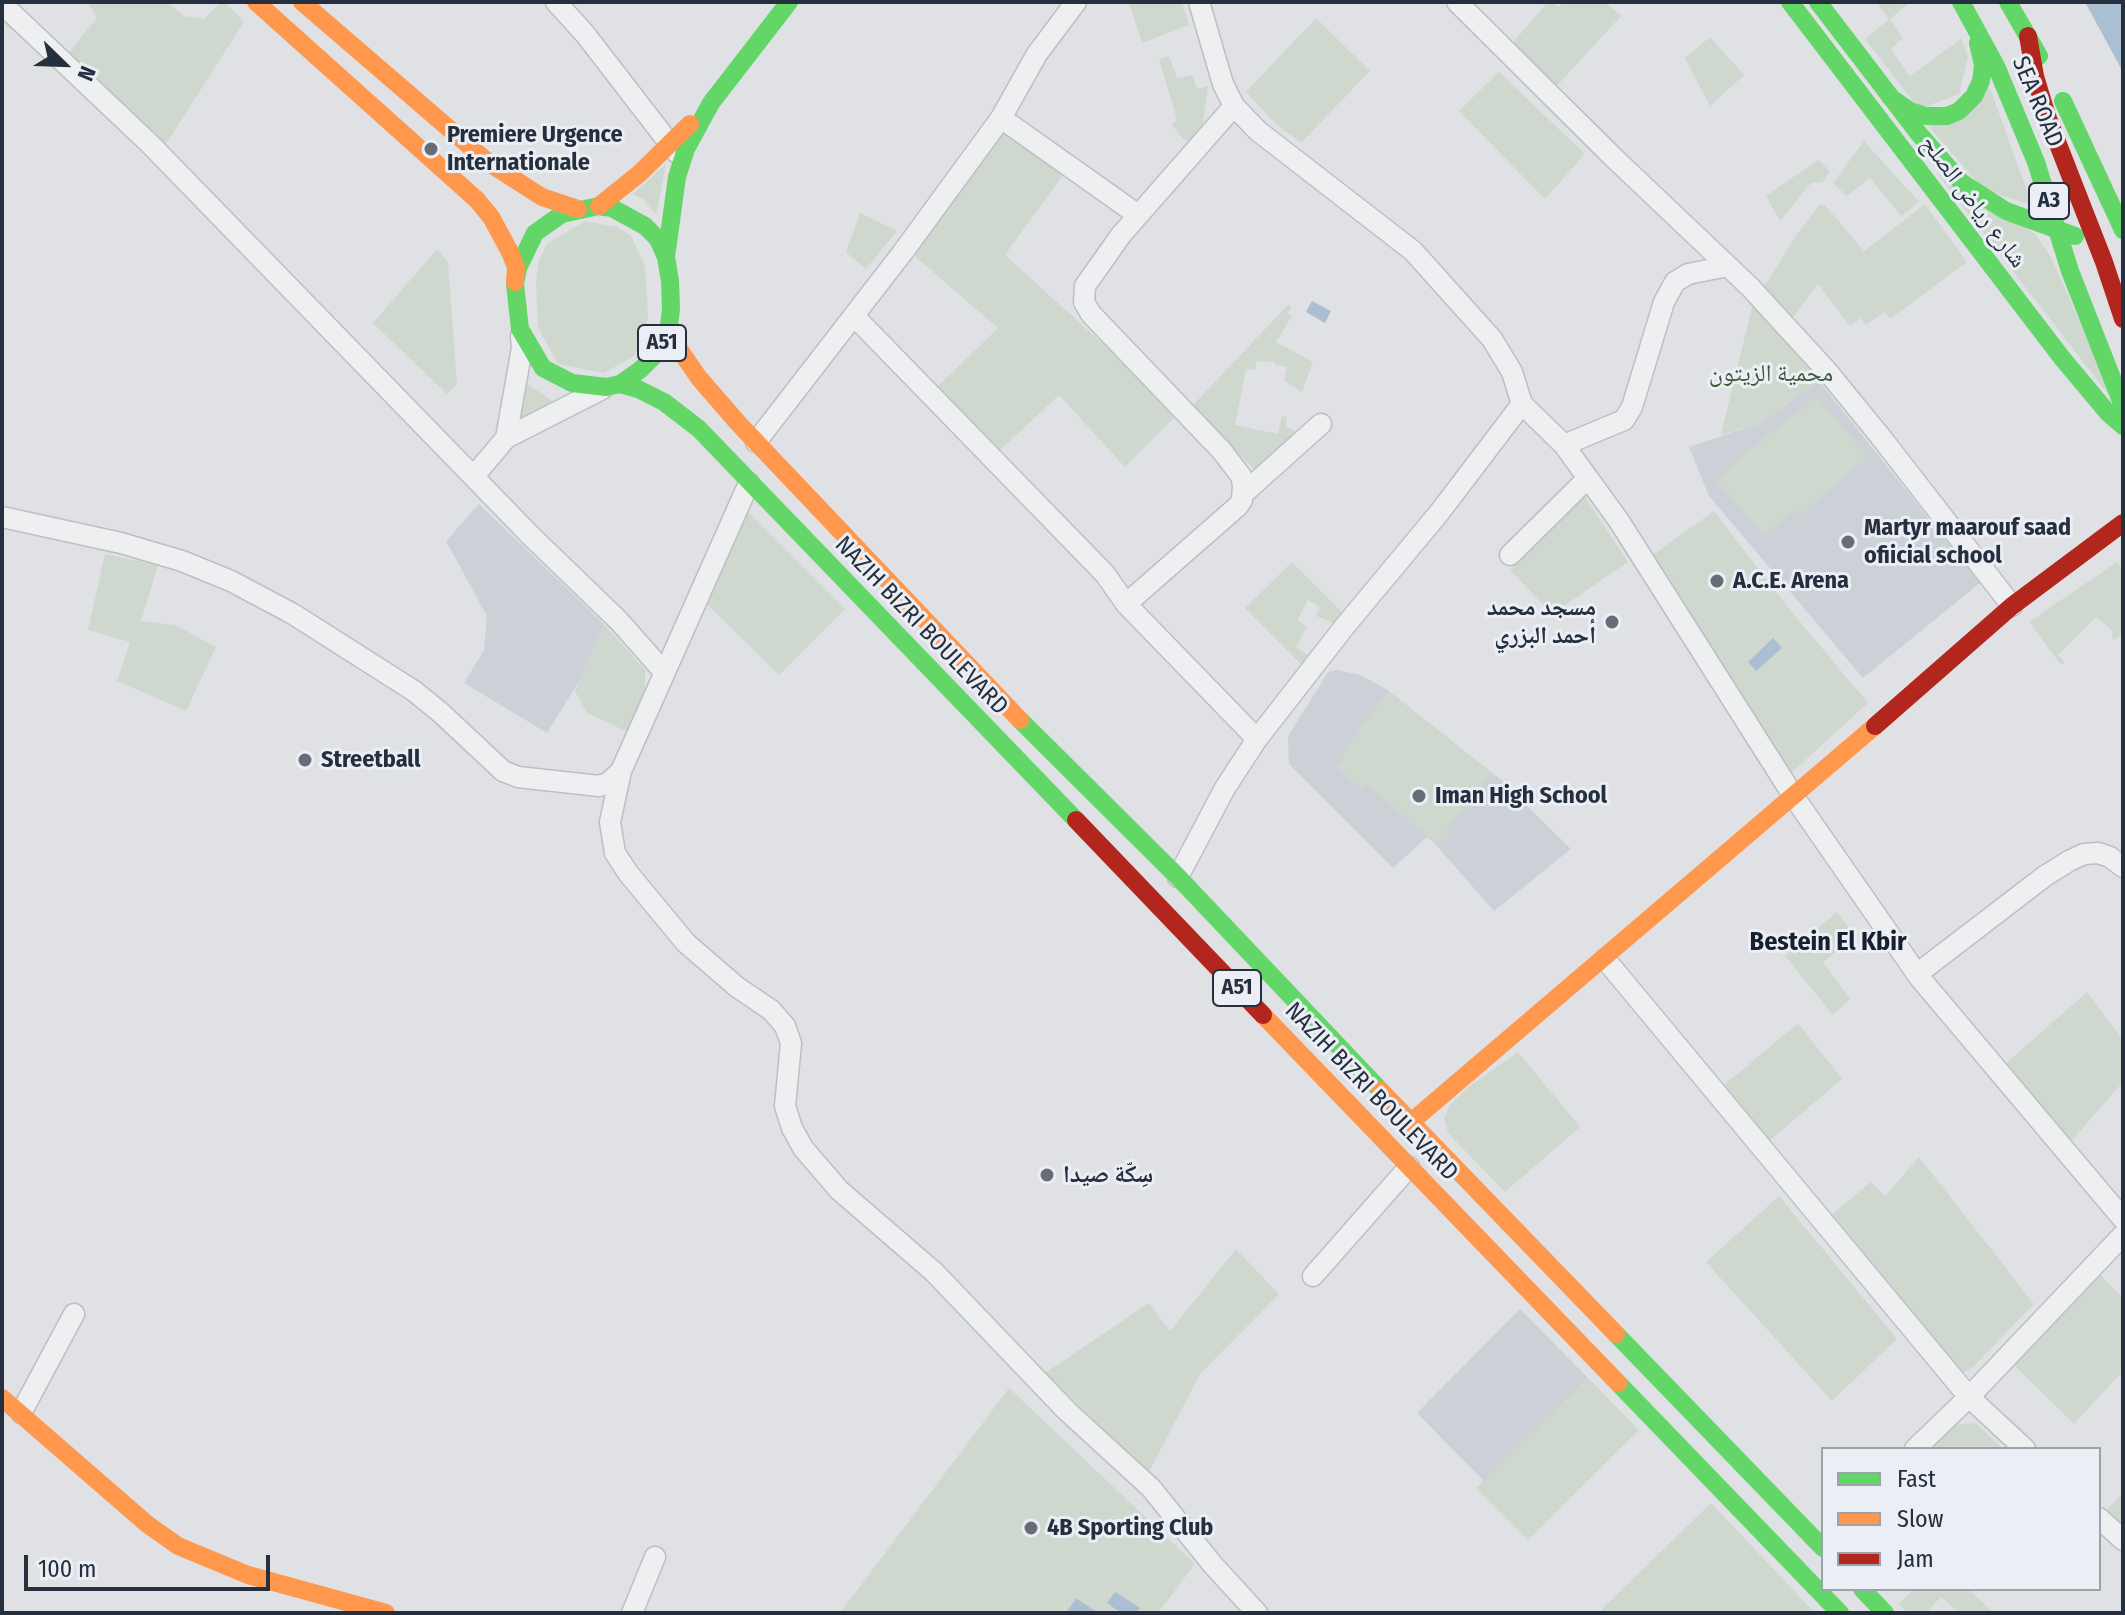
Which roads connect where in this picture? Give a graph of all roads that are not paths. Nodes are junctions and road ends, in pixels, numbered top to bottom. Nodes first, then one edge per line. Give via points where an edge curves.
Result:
1 (256, 2) edge
2 (302, 2) edge
3 (556, 2) edge
4 (789, 2) edge
5 (1076, 2) edge
6 (1199, 2) edge
7 (1457, 2) edge
8 (1790, 2) edge
9 (1818, 2) edge
10 (2008, 2) edge
11 (2, 4) edge
12 (1964, 6) edge
13 (2028, 36) junction
14 (1877, 79) junction
15 (1859, 93) junction
16 (1890, 97) junction
17 (1234, 106) junction
18 (1001, 118) junction
19 (676, 152) junction
20 (2047, 194) junction
21 (2079, 199) junction
22 (599, 206) junction
23 (578, 209) junction
24 (1138, 215) junction
25 (2058, 229) junction
26 (2123, 230) edge
27 (2089, 246) junction
28 (666, 257) junction
29 (2104, 262) junction
30 (1728, 266) junction
31 (2070, 271) junction
32 (515, 284) junction
33 (855, 317) junction
34 (2123, 319) edge
35 (520, 329) junction
36 (668, 333) junction
37 (613, 386) junction
38 (1522, 404) junction
39 (2123, 406) edge
40 (1321, 424) dead end
41 (2123, 426) edge
42 (506, 438) junction
43 (756, 442) junction
44 (1564, 445) junction
45 (474, 476) junction
46 (1587, 479) junction
47 (749, 483) junction
48 (1244, 493) junction
49 (2, 517) edge
50 (2123, 523) edge
51 (1510, 555) dead end
52 (1126, 604) junction
53 (2012, 606) junction
54 (664, 672) junction
55 (1257, 739) junction
56 (621, 771) junction
57 (1794, 797) junction
58 (2123, 867) edge
59 (1178, 877) junction
60 (1605, 959) junction
61 (1917, 974) junction
62 (1411, 1122) junction
63 (1409, 1167) junction
64 (2123, 1219) edge
65 (2123, 1235) edge
66 (1313, 1276) dead end
67 (74, 1314) dead end
68 (1969, 1397) junction
69 (2, 1398) edge
70 (21, 1413) junction
71 (1917, 1447) edge
72 (2023, 1447) edge
73 (2101, 1520) edge
74 (2123, 1540) edge
75 (1821, 1543) edge
76 (655, 1557) dead end
77 (1864, 1591) edge
78 (386, 1613) edge
79 (632, 1613) edge
80 (1257, 1613) edge
81 (1840, 1613) edge
82 (1885, 1613) edge

1 - 32 main road, A51 via 477,200 510,252
2 - 23 main road, A51 via 489,163 542,197
3 - 19 street
4 - 19 main road
5 - 18 street via 1037,54
6 - 17 street
7 - 30 street
8 - 15 main road, شارع رياض الصلح
9 - 14 main road, شارع رياض الصلح
10 - 13 main road, SEA ROAD / A3
11 - 45 street via 141,134
12 - 16 main road via 1983,65 1969,101 1954,113 1934,117 1917,114
12 - 20 main road, SEA ROAD / A3 via 1996,66
13 - 21 main road via 2047,116
13 - 26 main road, SEA ROAD / A3
14 - 15 main road
14 - 16 main road, شارع رياض الصلح
15 - 41 main road, شارع رياض الصلح via 2062,358
16 - 25 main road, شارع رياض الصلح via 1973,192 2006,211
17 - 24 street
17 - 38 street via 1258,131 1413,251 1492,339 1512,372
18 - 24 street
18 - 33 street
19 - 22 main road
19 - 28 main road
20 - 21 main road via 2067,219 2079,214
20 - 25 main road, SEA ROAD / A3
21 - 29 main road
22 - 23 main road, A51
22 - 28 main road, A51 via 645,226
23 - 32 main road, A51 via 548,221 535,233
24 - 48 street via 1089,279 1084,302 1222,451 1241,476
25 - 27 main road, شارع رياض الصلح
25 - 31 main road, SEA ROAD / A3
27 - 29 main road, شارع رياض الصلح
27 - 31 main road via 2076,248
28 - 36 main road, A51
29 - 34 main road
30 - 44 street via 1675,282 1624,420
30 - 53 street via 1827,371
31 - 39 main road, SEA ROAD / A3
32 - 35 main road, A51
33 - 43 street
33 - 52 street via 1095,564
35 - 37 main road, A51 via 543,368 572,383
35 - 42 street via 522,348
36 - 37 main road, A51 via 648,362
36 - 43 main road, NAZIH BIZRI BOULEVARD / A51 via 699,378
37 - 42 street
37 - 47 main road, NAZIH BIZRI BOULEVARD / A51 via 638,389 684,416
38 - 44 street
38 - 55 street
40 - 48 street
42 - 45 street
43 - 59 main road, NAZIH BIZRI BOULEVARD / A51 via 1063,765
44 - 46 street
45 - 54 street
46 - 51 street
46 - 57 street
47 - 54 street
47 - 63 main road, NAZIH BIZRI BOULEVARD / A51
48 - 52 street via 1229,514
49 - 56 street via 154,553 257,594 414,691 494,764 518,777 599,786
50 - 53 main road
52 - 55 street
53 - 57 main road
54 - 56 street
55 - 59 street
56 - 80 street via 610,822 615,853 686,943 785,1026 791,1043 785,1106 803,1148 839,1190 934,1272 1058,1402 1151,1488
57 - 60 main road
57 - 61 street
58 - 61 street via 2098,853 2069,861
59 - 62 main road, NAZIH BIZRI BOULEVARD / A51
60 - 62 main road
60 - 68 street
61 - 64 street
62 - 75 main road, NAZIH BIZRI BOULEVARD / A51
63 - 66 street
63 - 81 main road, NAZIH BIZRI BOULEVARD / A51
65 - 68 street
67 - 70 street
68 - 71 street
68 - 72 street
69 - 70 main road
70 - 78 main road via 178,1546 248,1575
73 - 74 street
76 - 79 street
77 - 82 main road

